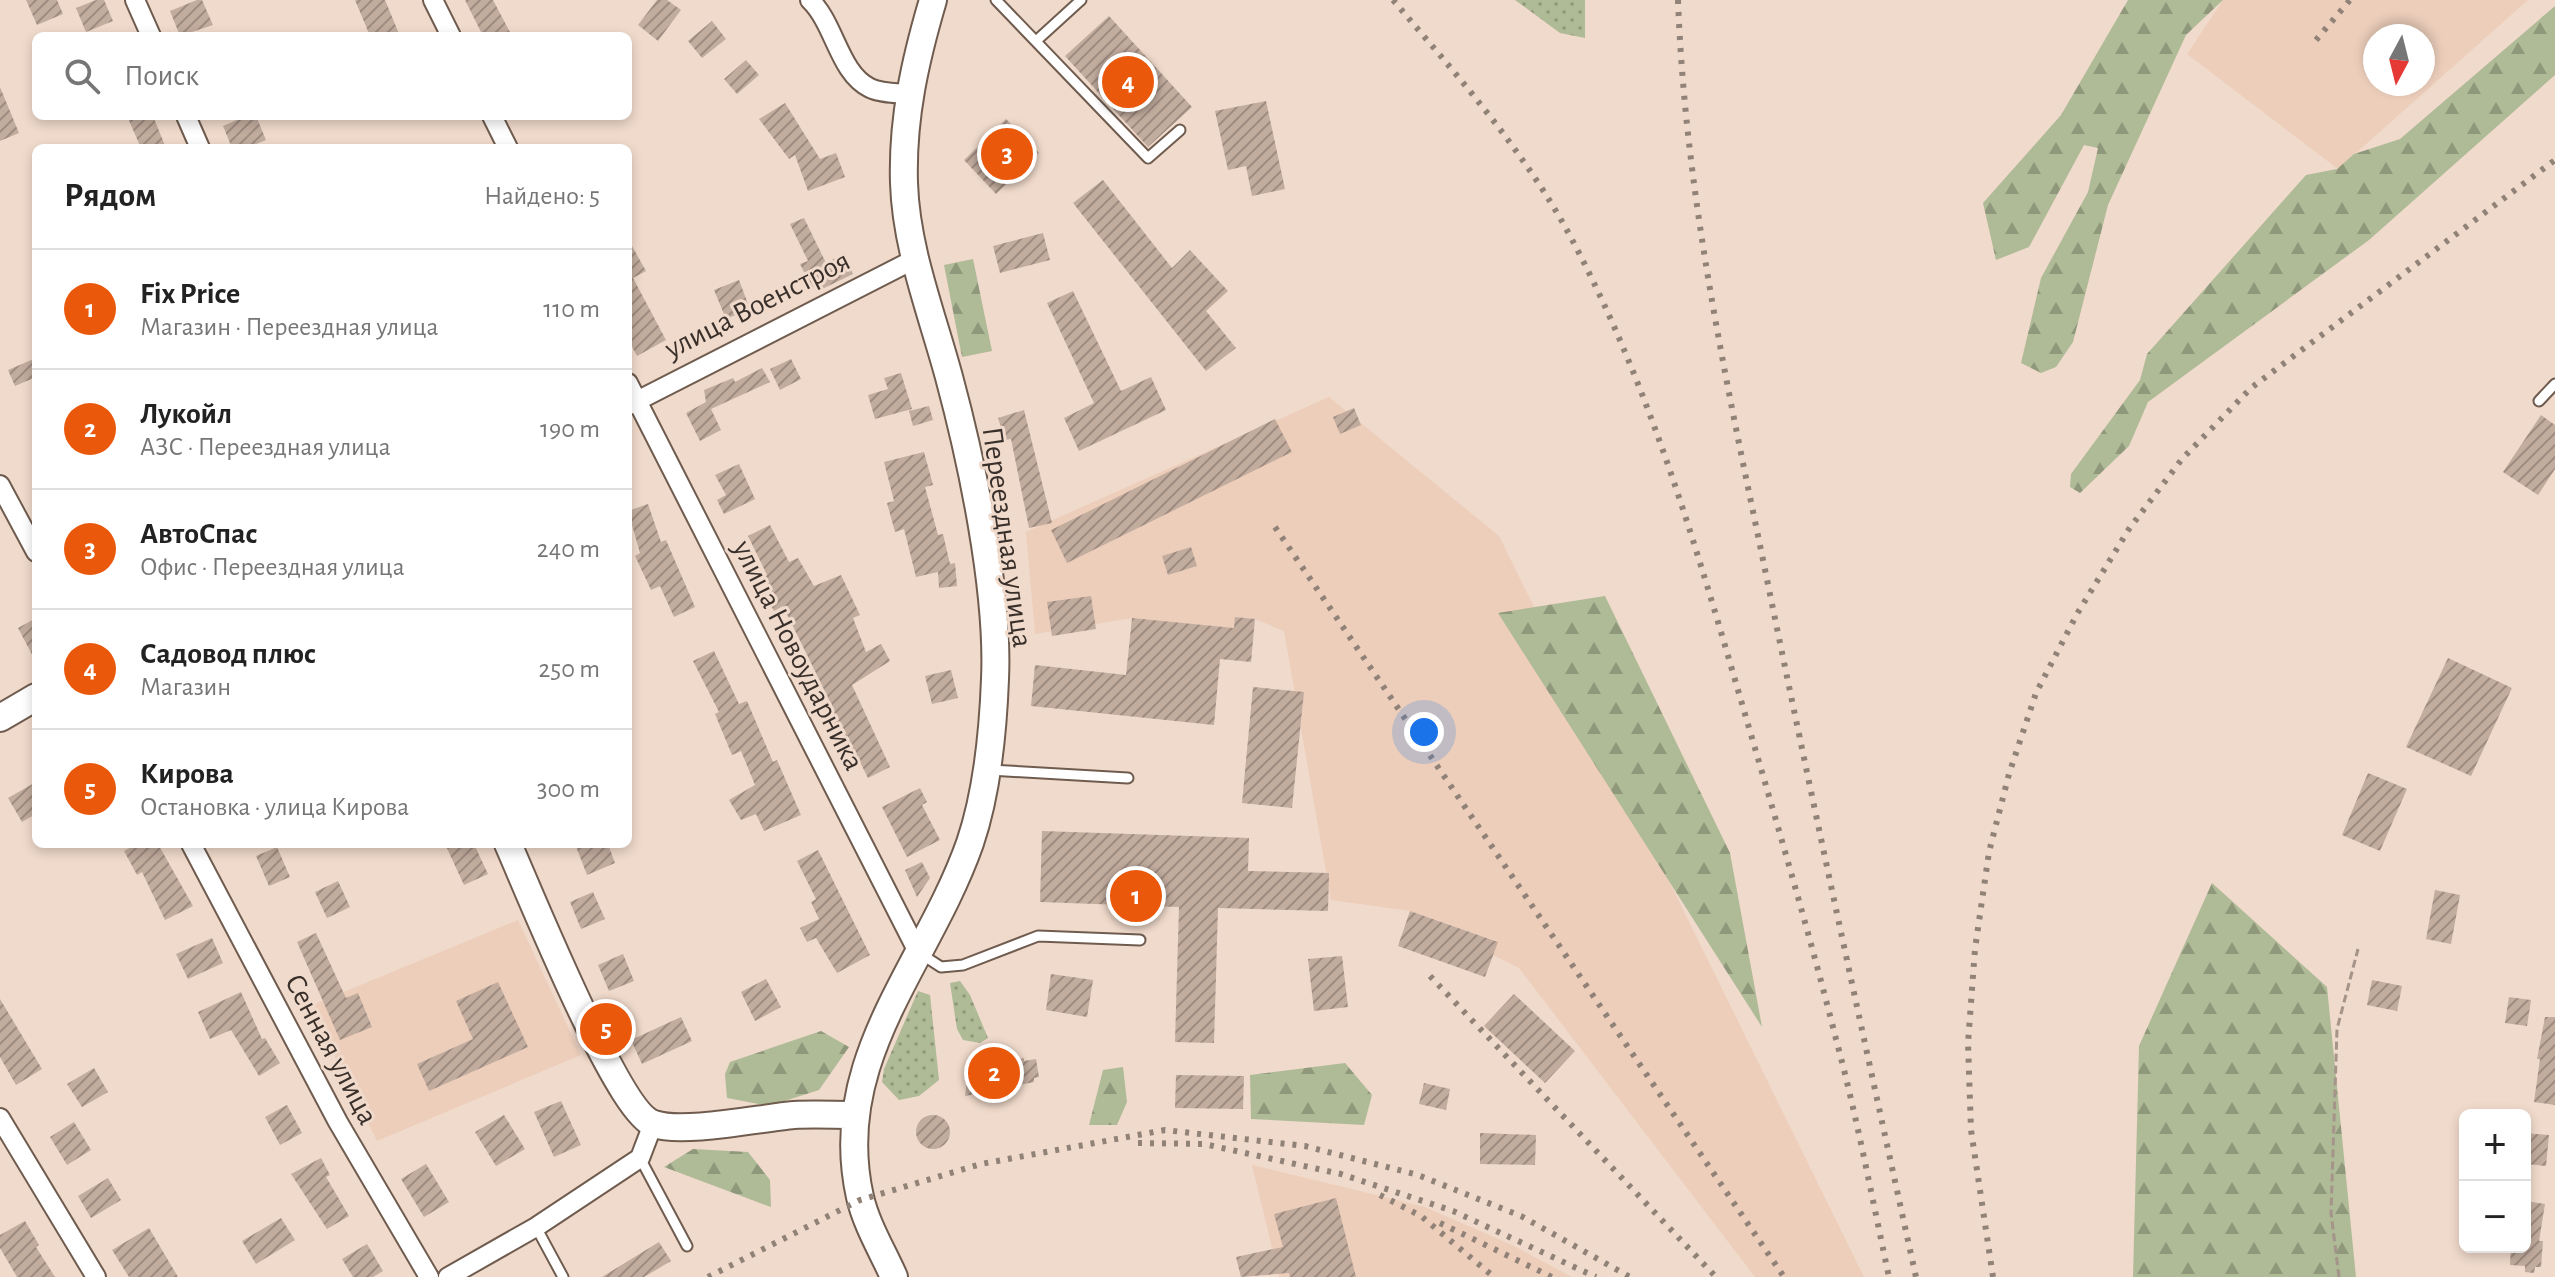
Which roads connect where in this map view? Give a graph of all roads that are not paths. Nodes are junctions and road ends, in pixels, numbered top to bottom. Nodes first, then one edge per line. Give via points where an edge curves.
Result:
1 (135, 0) edge
2 (433, 0) edge
3 (810, 0) edge
4 (933, 0) edge
5 (996, 0) edge
6 (1081, 0) edge
7 (149, 32) edge
8 (449, 32) edge
9 (1036, 41) junction
10 (907, 94) junction
11 (188, 120) edge
12 (494, 120) edge
13 (1180, 130) dead end
14 (198, 144) edge
15 (506, 144) edge
16 (915, 259) junction
17 (2555, 384) edge
18 (2539, 401) dead end
19 (633, 403) edge
20 (0, 485) edge
21 (32, 545) edge
22 (32, 699) edge
23 (0, 718) edge
24 (986, 770) junction
25 (1128, 778) dead end
26 (193, 848) edge
27 (510, 848) edge
28 (1140, 940) dead end
29 (919, 954) junction
30 (855, 1115) junction
31 (0, 1118) edge
32 (653, 1124) junction
33 (640, 1158) junction
34 (536, 1227) junction
35 (687, 1246) dead end
36 (96, 1277) edge
37 (429, 1277) edge
38 (448, 1277) edge
39 (563, 1277) edge
40 (894, 1277) edge

1 - 7 street
2 - 8 street
3 - 10 street via 859,81 873,90
4 - 10 street, Переездная улица
5 - 9 lane
6 - 9 lane
9 - 13 lane via 1148,158
10 - 16 street, Переездная улица via 904,185
11 - 14 street
12 - 15 street
16 - 19 street, улица Военстроя
16 - 24 street, Переездная улица via 950,380 991,603 995,678
17 - 18 lane
19 - 29 street, улица Новоударника
20 - 21 street
22 - 23 street
24 - 25 lane
24 - 29 street, Переездная улица via 971,841
26 - 37 street, Сенная улица via 338,1122
27 - 32 street via 589,1026 635,1111
28 - 29 lane via 1038,936 963,965 941,967
29 - 30 street, Переездная улица via 874,1037
30 - 32 street
30 - 40 street, Переездная улица via 860,1200
31 - 36 street
32 - 33 street
33 - 34 street
33 - 35 lane
34 - 38 street
34 - 39 lane

